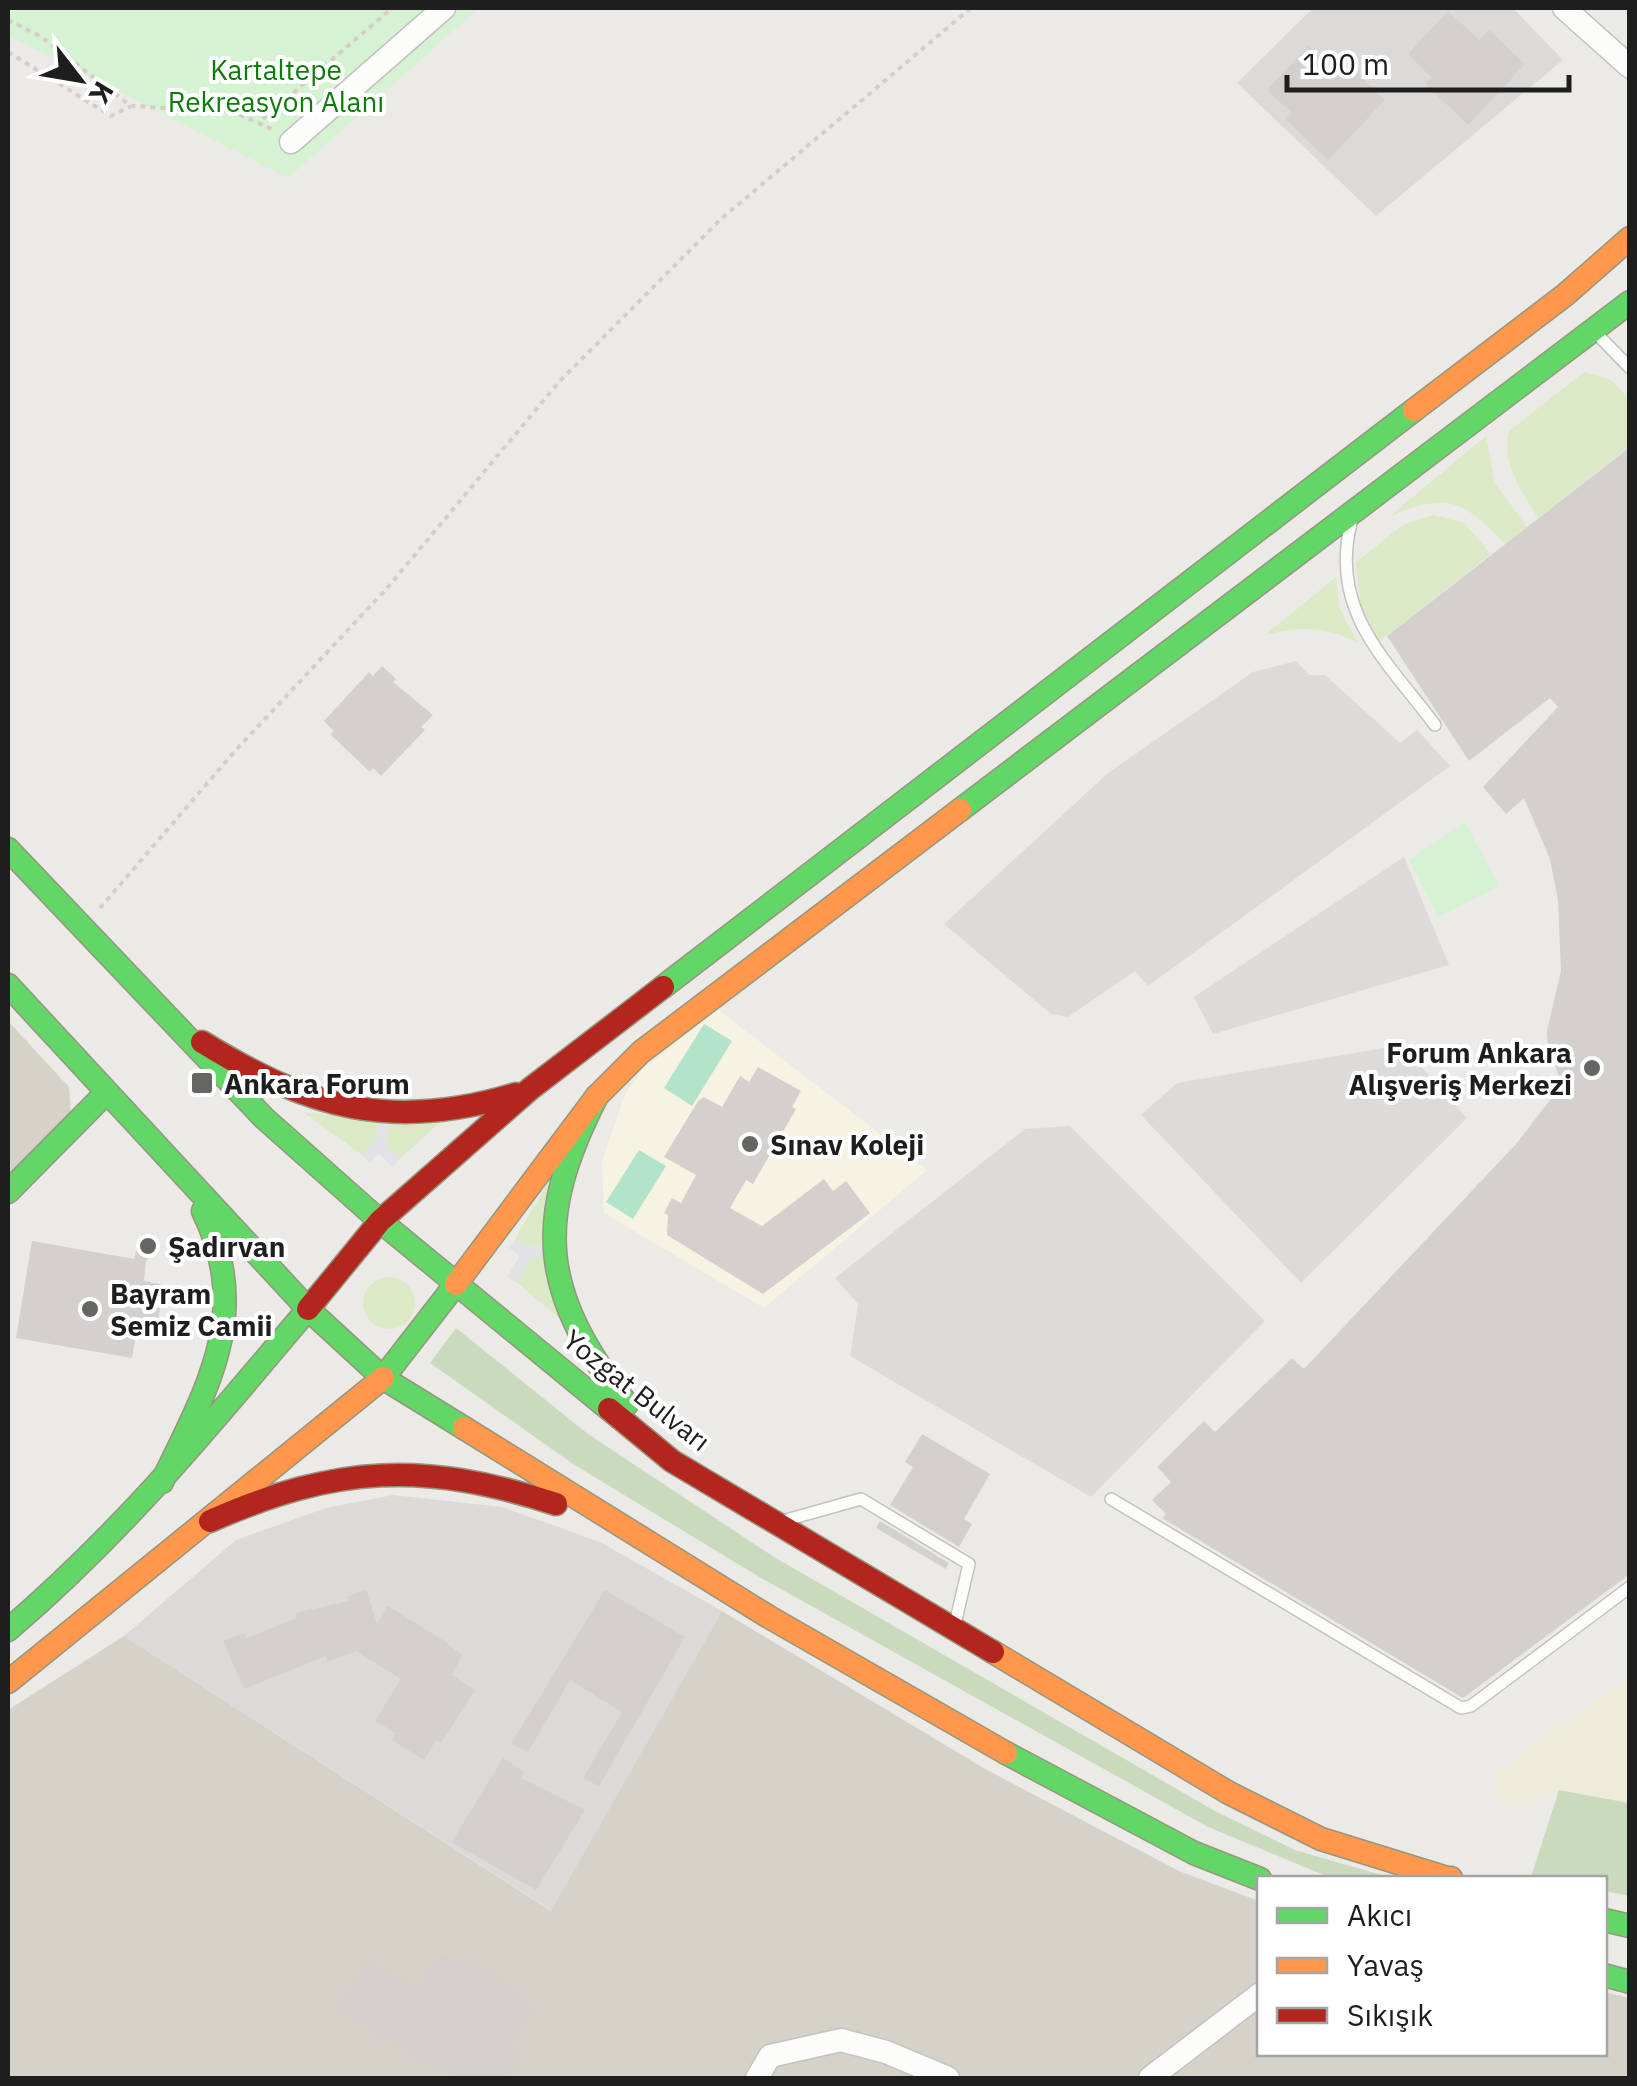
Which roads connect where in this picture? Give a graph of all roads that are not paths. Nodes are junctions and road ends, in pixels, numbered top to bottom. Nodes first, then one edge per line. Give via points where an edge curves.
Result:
1 (444, 8) edge
2 (1564, 8) edge
3 (1630, 67) edge
4 (291, 142) road end
5 (1630, 238) edge
6 (1630, 302) edge
7 (1592, 329) junction
8 (1630, 368) edge
9 (1354, 512) junction
10 (1435, 725) dead end
11 (8, 850) edge
12 (8, 985) edge
13 (176, 1026) junction
14 (530, 1089) junction
15 (106, 1094) junction
16 (597, 1096) junction
17 (172, 1163) junction
18 (8, 1192) edge
19 (380, 1221) junction
20 (456, 1284) junction
21 (308, 1308) junction
22 (383, 1378) junction
23 (672, 1460) junction
24 (162, 1482) junction
25 (1112, 1499) dead end
26 (210, 1521) junction
27 (776, 1522) junction
28 (626, 1529) junction
29 (1630, 1587) edge
30 (954, 1628) junction
31 (8, 1630) edge
32 (8, 1682) edge
33 (1442, 1876) edge
34 (1257, 1878) edge
35 (1257, 1996) edge
36 (757, 2078) edge
37 (948, 2078) edge
38 (1150, 2078) edge

1 - 4 street
2 - 3 street
5 - 14 main road via 1125,636
6 - 7 main road
7 - 8 lane
7 - 9 main road
9 - 10 lane via 1344,572 1353,610
9 - 16 main road via 676,1023
11 - 13 main road, Yozgat Bulvarı
12 - 15 main road
13 - 14 main road via 254,1074 310,1099 352,1108 475,1105
13 - 19 main road, Yozgat Bulvarı via 264,1118
14 - 19 main road
15 - 17 main road
15 - 18 main road
16 - 20 main road
16 - 23 main road via 558,1184 558,1269 566,1302 600,1371
17 - 21 main road
17 - 24 main road via 222,1242 230,1288 223,1340
19 - 20 main road, Yozgat Bulvarı
19 - 21 main road
20 - 22 main road
20 - 23 main road, Yozgat Bulvarı
21 - 22 main road
21 - 24 main road
22 - 26 main road
22 - 28 main road
23 - 27 main road, Yozgat Bulvarı
24 - 31 main road via 78,1572
25 - 29 lane via 1462,1708
26 - 28 main road via 294,1487 360,1474 432,1474 509,1487
26 - 32 main road
27 - 30 main road, Yozgat Bulvarı
27 - 30 lane via 861,1499 969,1564
28 - 34 main road via 1088,1800
30 - 33 main road, Yozgat Bulvarı via 1284,1822
35 - 38 street
36 - 37 street via 770,2056 841,2040

